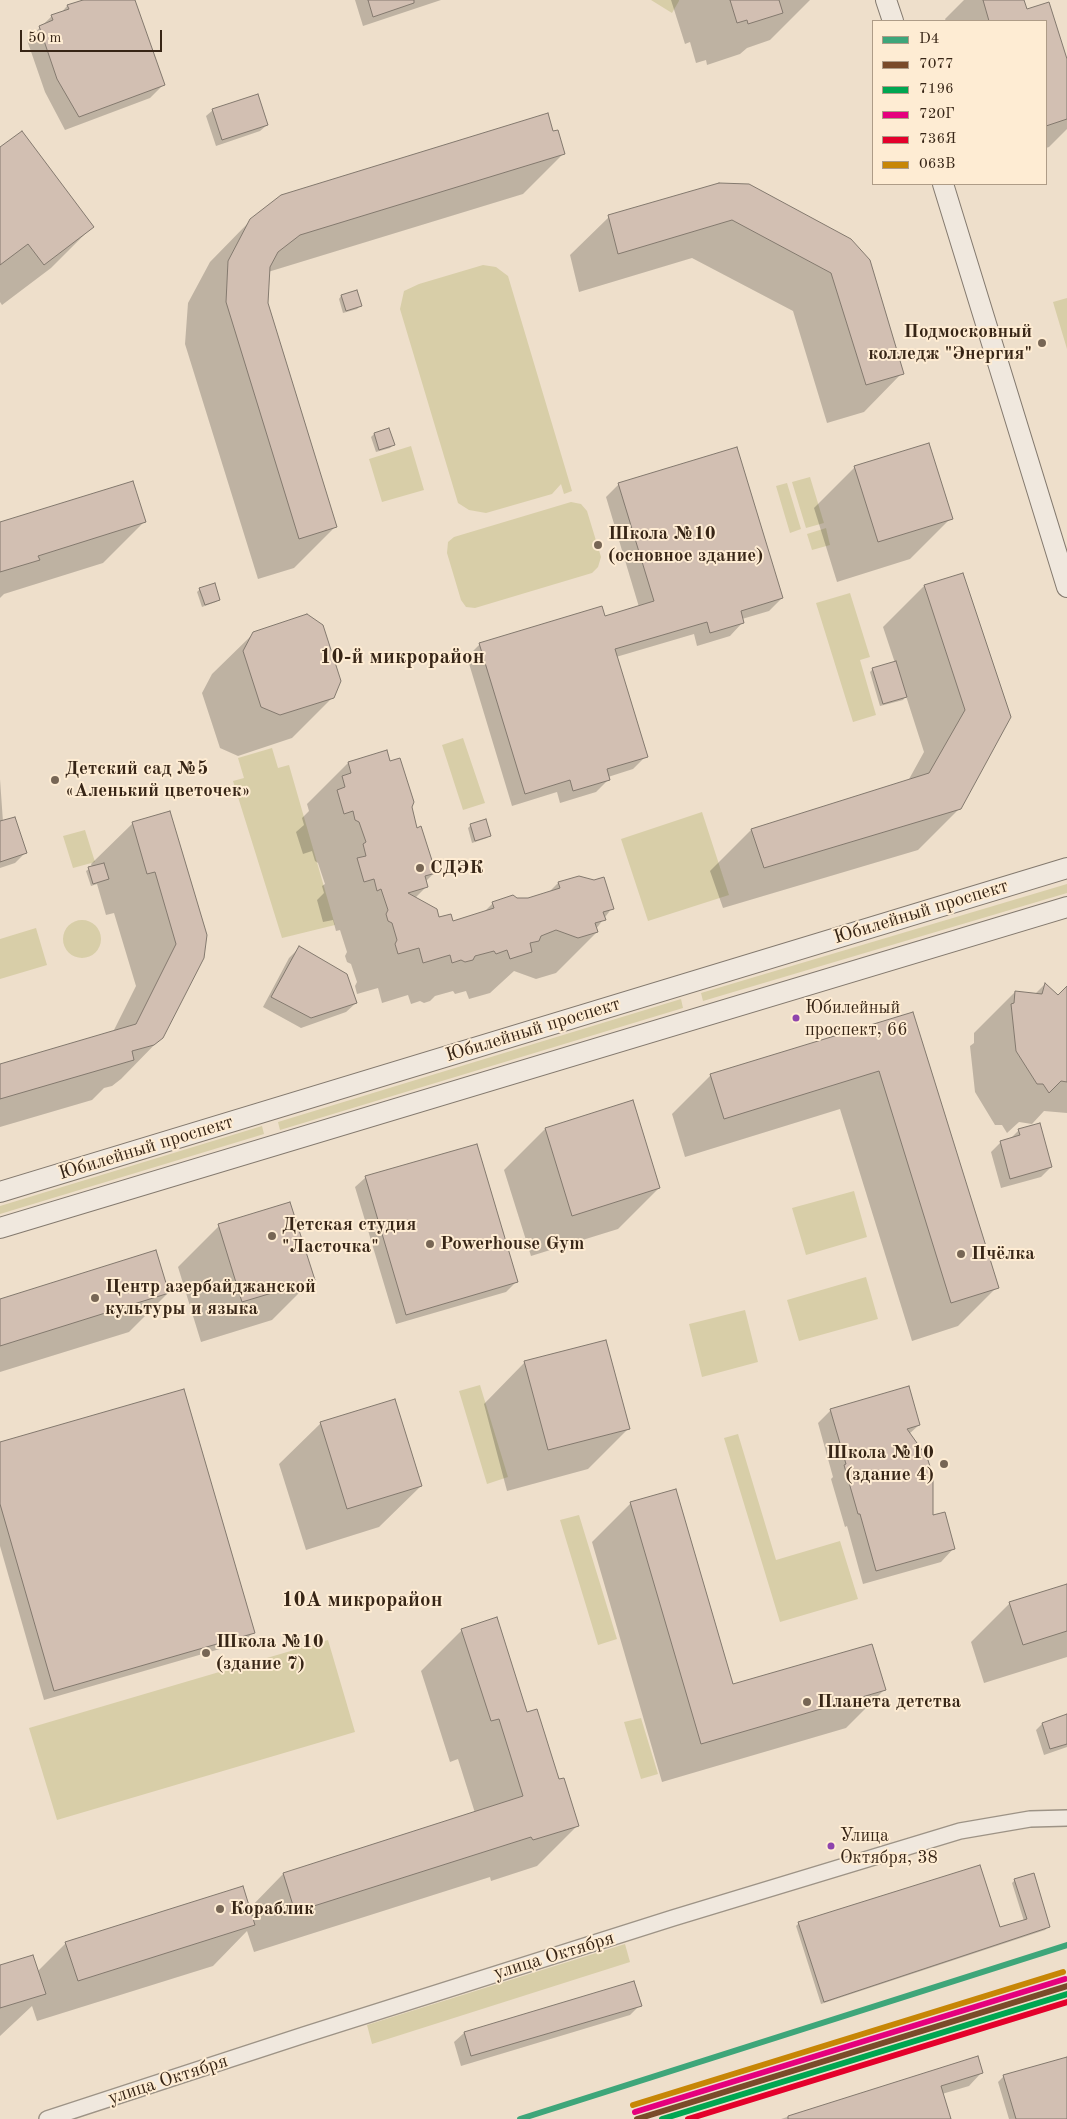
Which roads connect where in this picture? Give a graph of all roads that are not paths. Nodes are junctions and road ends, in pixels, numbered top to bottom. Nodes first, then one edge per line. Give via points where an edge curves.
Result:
1 (886, 0) edge
2 (893, 20) edge
3 (943, 185) edge
4 (1067, 587) edge
5 (1067, 868) edge
6 (1067, 907) edge
7 (0, 1192) edge
8 (0, 1228) edge
9 (1067, 1818) edge
10 (47, 2119) edge

1 - 2 street
3 - 4 street
5 - 7 street, Юбилейный проспект
6 - 8 street, Юбилейный проспект
9 - 10 street, улица Октября via 1030,1819 960,1831 664,1921

